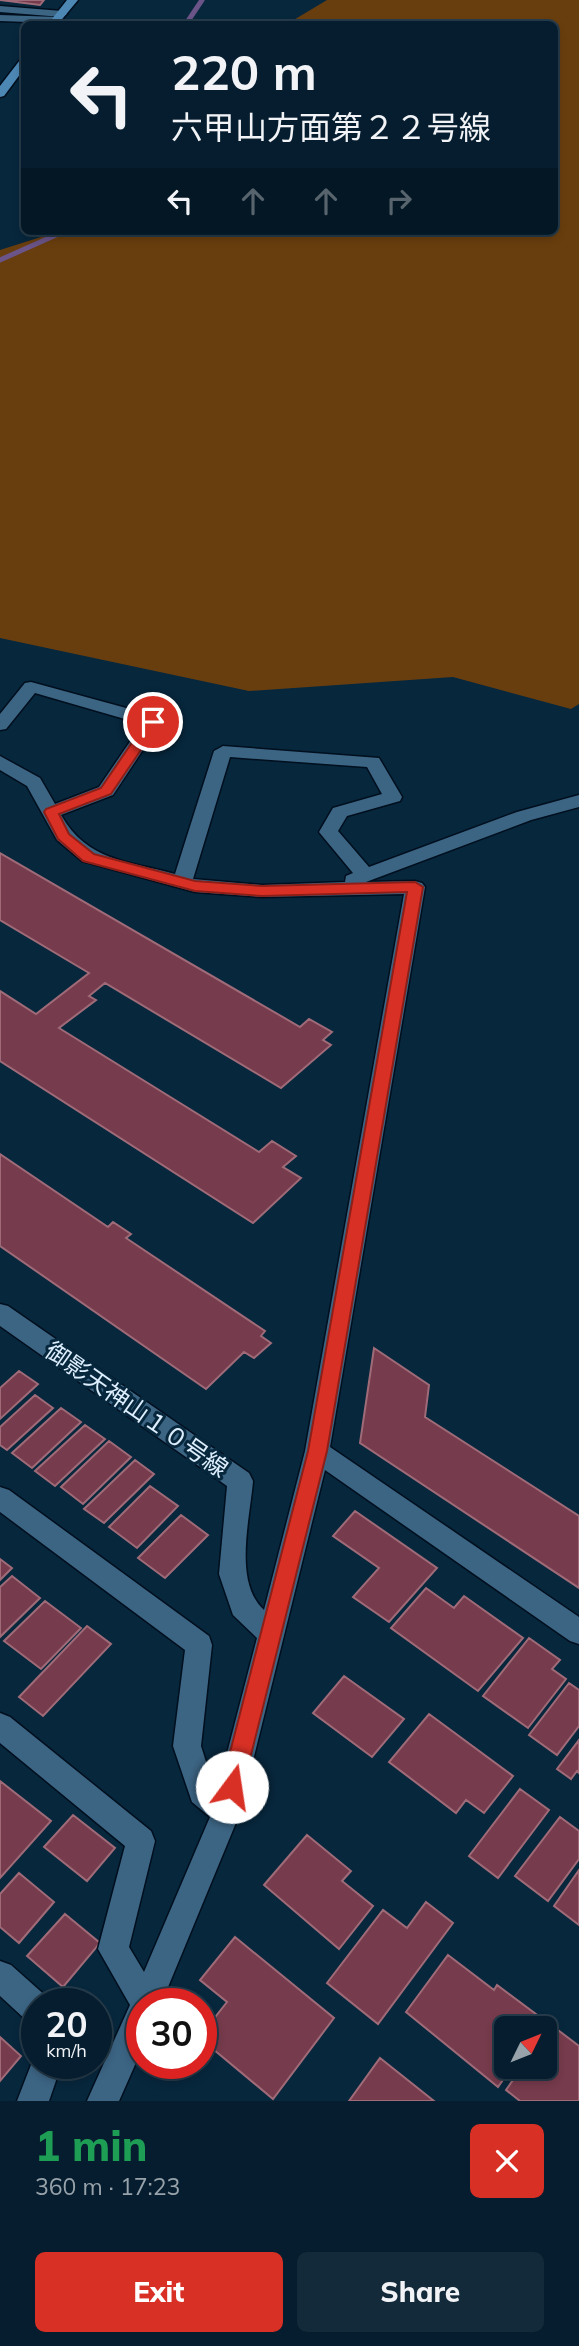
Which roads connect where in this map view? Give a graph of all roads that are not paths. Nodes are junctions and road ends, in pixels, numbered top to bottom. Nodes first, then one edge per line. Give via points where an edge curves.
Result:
1 (73, 0) edge
2 (0, 9) edge
3 (0, 18) edge
4 (58, 19) edge
5 (21, 66) edge
6 (2, 88) edge
7 (0, 725) edge
8 (0, 762) edge
9 (579, 800) edge
10 (51, 812) junction
11 (365, 875) junction
12 (182, 883) junction
13 (330, 888) junction
14 (0, 1313) edge
15 (317, 1451) junction
16 (0, 1498) edge
17 (579, 1632) edge
18 (271, 1634) junction
19 (0, 1726) edge
20 (226, 1813) junction
21 (0, 1976) edge
22 (137, 1988) edge
23 (152, 1988) edge
24 (21, 1995) edge
25 (126, 2049) edge
26 (41, 2079) edge
27 (33, 2101) edge
28 (103, 2101) edge

1 - 4 main road
2 - 4 street
3 - 4 street
5 - 6 main road
7 - 10 street via 31,687 153,722 106,791
8 - 10 street via 34,782
9 - 11 street
10 - 12 street via 64,836 89,857
11 - 12 street via 328,832 340,812 393,797 373,762 223,751
11 - 13 street
12 - 13 street via 262,891
13 - 15 street via 415,887
14 - 18 street, 御影天神山１０号線 via 240,1480 232,1574 242,1607
15 - 17 street
15 - 18 street
16 - 20 street via 199,1645 187,1746 202,1792
18 - 20 street
19 - 22 street via 141,1841 113,1949
20 - 23 street
21 - 24 street
25 - 28 street
26 - 27 street

